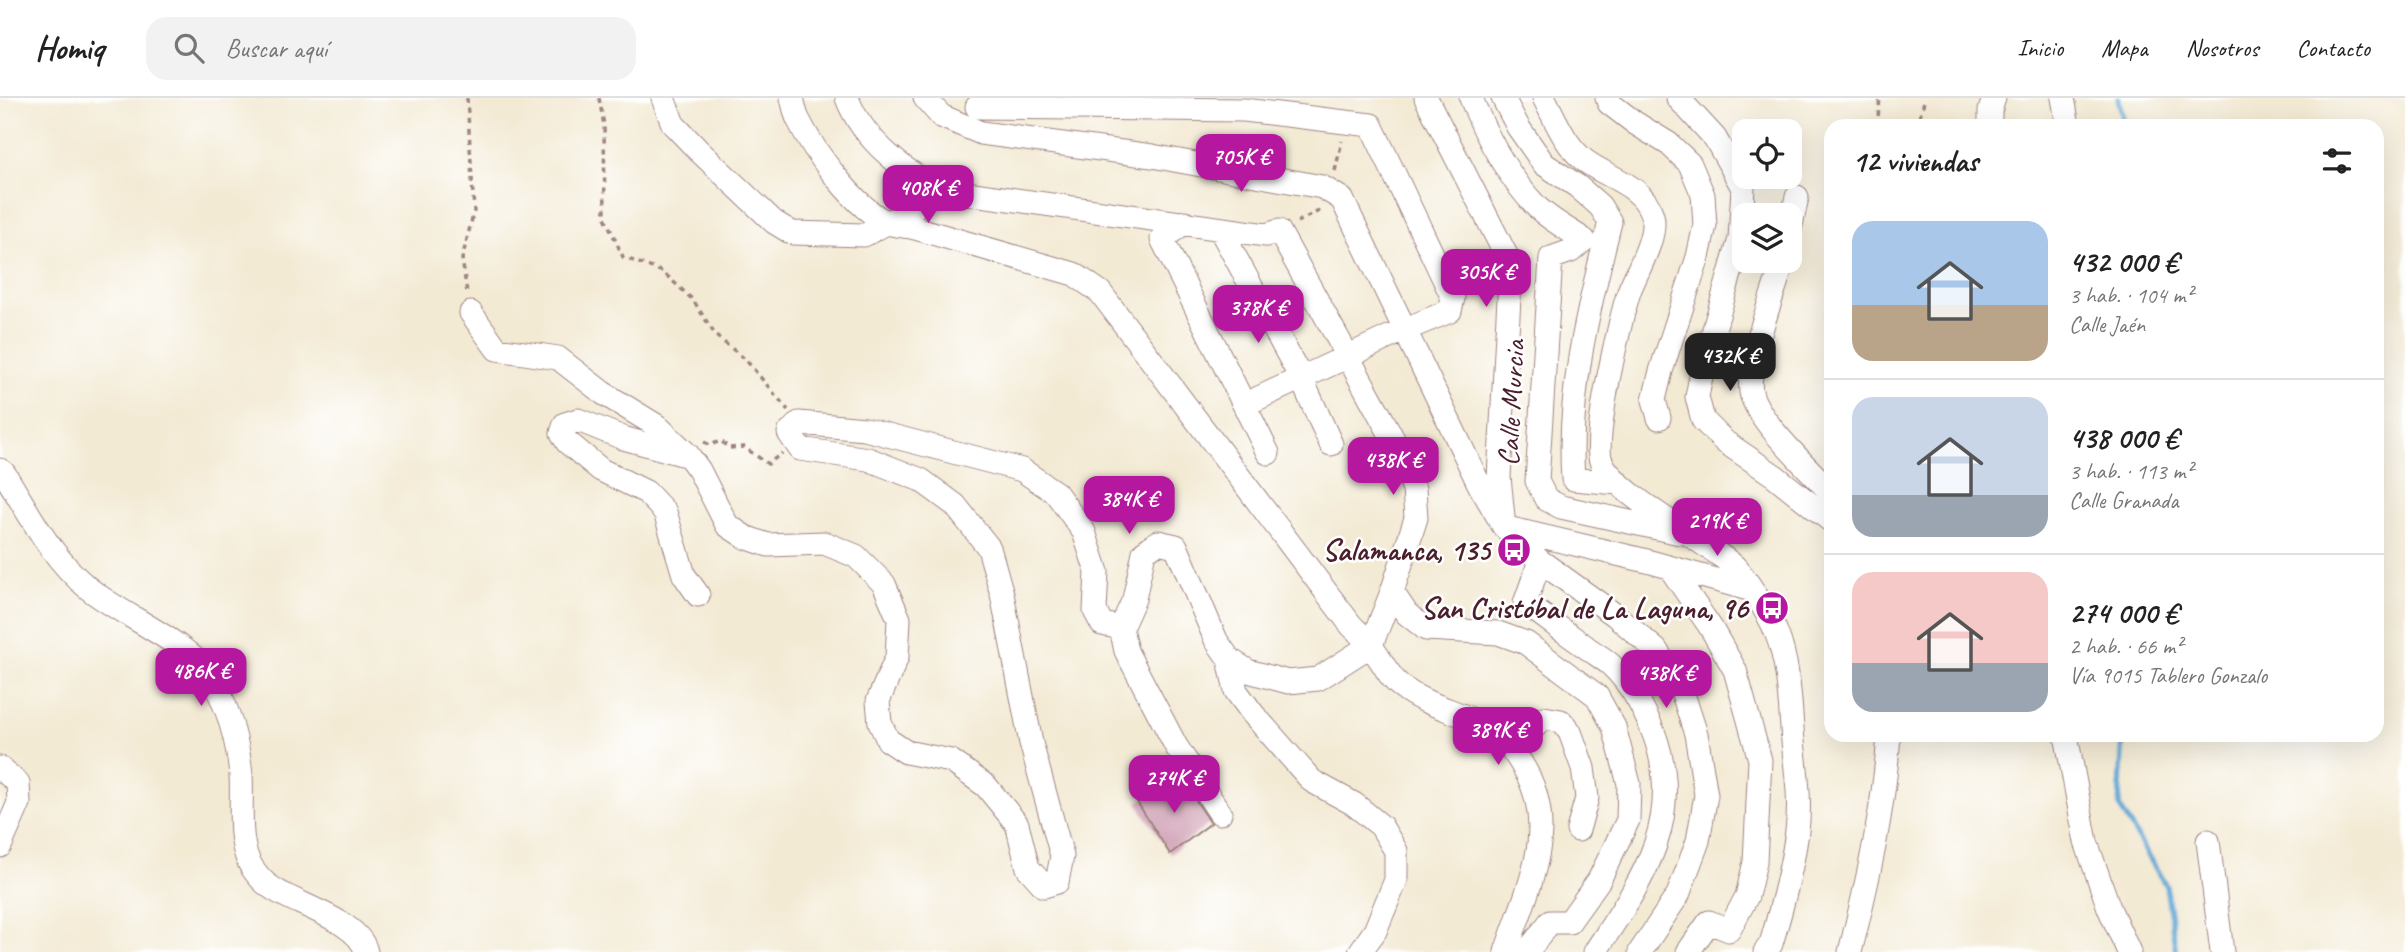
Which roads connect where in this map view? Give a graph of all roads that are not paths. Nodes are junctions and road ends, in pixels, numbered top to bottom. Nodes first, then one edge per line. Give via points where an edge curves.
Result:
1 (663, 98) edge
2 (792, 98) edge
3 (847, 98) edge
4 (925, 98) edge
5 (1426, 98) edge
6 (1471, 98) edge
7 (1503, 98) edge
8 (1544, 98) edge
9 (1607, 98) edge
10 (1678, 98) edge
11 (1994, 98) edge
12 (2063, 98) edge
13 (977, 107) dead end
14 (1990, 119) edge
15 (2067, 119) edge
16 (933, 186) junction
17 (1797, 197) dead end
18 (1796, 203) edge
19 (1185, 222) junction
20 (889, 223) junction
21 (1220, 229) junction
22 (1779, 273) edge
23 (471, 313) road end
24 (1406, 329) junction
25 (1349, 355) junction
26 (1301, 378) junction
27 (1246, 404) junction
28 (1659, 418) dead end
29 (1331, 444) dead end
30 (682, 449) junction
31 (1268, 453) dead end
32 (0, 470) edge
33 (1618, 483) junction
34 (1824, 485) edge
35 (1824, 515) edge
36 (1504, 527) junction
37 (1689, 535) junction
38 (1539, 561) junction
39 (1670, 568) junction
40 (1752, 590) junction
41 (1392, 592) junction
42 (698, 595) dead end
43 (1121, 628) junction
44 (1371, 645) junction
45 (1229, 659) junction
46 (1889, 742) edge
47 (2067, 742) edge
48 (1511, 748) junction
49 (0, 768) edge
50 (1220, 813) dead end
51 (1578, 830) dead end
52 (2208, 841) dead end
53 (0, 846) edge
54 (366, 952) edge
55 (1360, 952) edge
56 (1506, 952) edge
57 (1527, 952) edge
58 (1595, 952) edge
59 (1640, 952) edge
60 (1688, 952) edge
61 (1765, 952) edge
62 (1850, 952) edge
63 (2129, 952) edge
64 (2222, 952) edge

1 - 20 street via 673,124 774,222 792,233 864,235
2 - 20 street via 797,118 824,160 849,191
3 - 16 street via 878,146
4 - 24 street via 941,116 981,132 1152,156 1322,187 1337,195
5 - 36 street via 1509,261 1499,477
6 - 37 street, Calle Murcia via 1490,142 1536,207 1584,240 1551,258 1537,481 1546,499 1561,507
7 - 33 street via 1544,164 1600,206 1610,222 1586,317 1571,450 1573,479
8 - 33 street via 1567,141 1584,160 1646,199 1653,217 1653,230 1629,293 1601,417 1601,460
9 - 28 street via 1690,164 1703,195 1705,225 1698,257 1654,400
10 - 35 street via 1715,138 1743,188 1740,239 1697,397 1703,420 1725,442
11 - 14 street
12 - 15 street
13 - 24 street via 1244,110 1371,125 1453,298 1450,311
16 - 19 street
16 - 20 street via 913,209
17 - 18 street
19 - 21 street
19 - 27 street via 1162,239
20 - 44 street via 1074,274 1100,292 1351,625
21 - 25 street via 1266,235 1279,231
21 - 26 street
22 - 34 street via 1750,373 1752,396 1768,424
23 - 30 street via 497,349 558,358 657,426
24 - 25 street
24 - 36 street
25 - 26 street
25 - 41 street via 1414,489 1416,518
26 - 27 street
26 - 29 street
27 - 31 street
30 - 42 street via 623,438 578,420 565,424 562,433 601,470 646,492 665,512 684,576
30 - 43 street via 699,470 727,525 768,545 824,543 856,556 884,584 899,620 897,657 878,701 880,723 888,740 906,752 951,761 986,786 1017,824 1028,868 1044,886 1057,882 1062,856 1031,743 989,548 955,505 921,480 868,459 800,449 797,432 865,429 1021,470 1056,493 1084,532 1097,572 1095,611 1102,624
32 - 54 street via 59,561 89,589 190,654 214,681 231,723 241,773 243,842 252,867 270,888 350,929
33 - 37 street
36 - 38 street
36 - 39 street
37 - 40 street via 1735,567
38 - 58 street via 1525,603 1613,667 1646,711 1658,744 1665,787 1664,818 1640,883
38 - 59 street via 1656,650 1682,691 1696,734 1706,795 1698,841 1678,895
39 - 40 street
39 - 60 street via 1735,670 1760,760 1755,862 1747,896 1730,930 1709,922
40 - 61 street via 1776,632 1788,682 1799,792 1789,882
41 - 44 street
41 - 57 street via 1407,614 1426,629 1498,633 1526,643 1597,696 1614,727 1629,784 1628,820 1599,880 1569,922 1550,922
43 - 45 street via 1135,599 1144,552 1158,542 1176,546 1216,640
43 - 50 street via 1126,651 1176,746
44 - 45 street via 1318,679 1288,682 1248,671
44 - 48 street via 1399,686 1422,701 1491,729
45 - 55 street via 1236,691 1253,714 1312,781 1353,804 1381,827 1396,851 1396,880 1375,931
46 - 62 street via 1865,894
47 - 63 street via 2086,842
48 - 51 street via 1544,718 1562,721 1583,768 1587,798
48 - 56 street via 1533,781 1541,819 1539,856
49 - 53 street via 18,783 19,803
52 - 64 street

